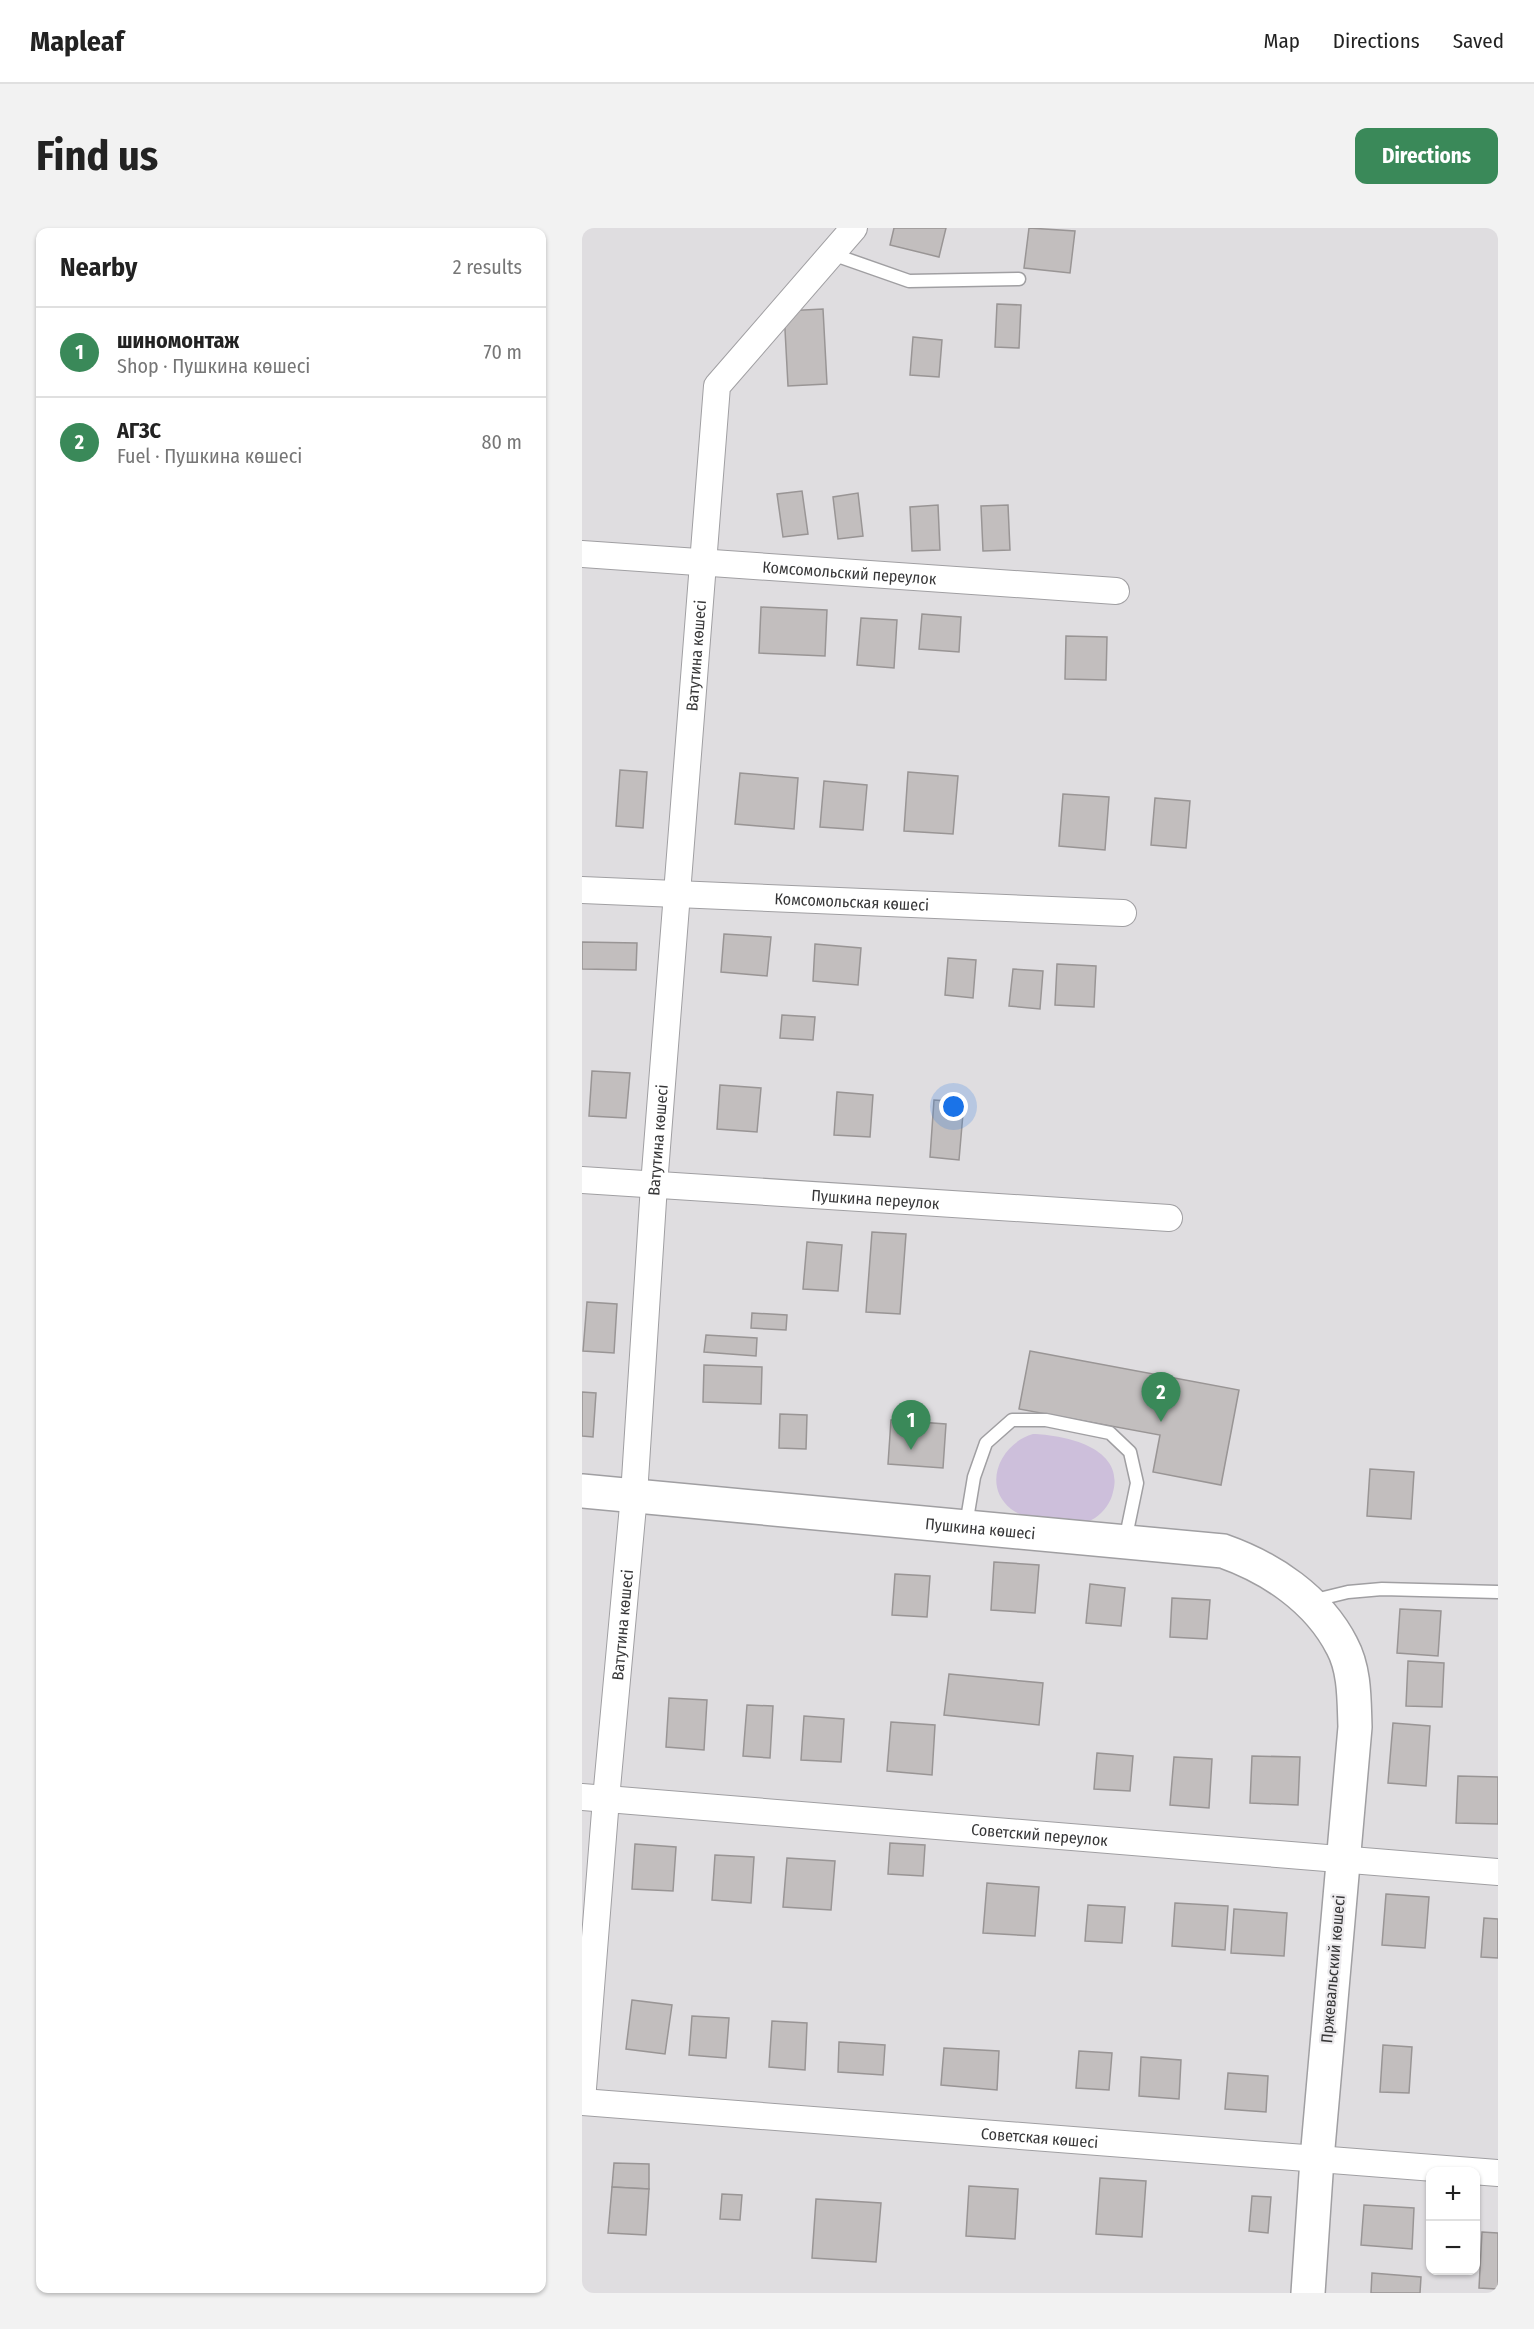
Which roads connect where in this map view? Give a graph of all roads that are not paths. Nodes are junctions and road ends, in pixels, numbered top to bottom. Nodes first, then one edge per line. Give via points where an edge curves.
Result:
1 (855, 228) edge
2 (832, 254) junction
3 (1019, 279) dead end
4 (582, 554) edge
5 (703, 562) junction
6 (1116, 591) dead end
7 (582, 890) edge
8 (677, 894) junction
9 (1123, 913) dead end
10 (582, 1180) edge
11 (654, 1185) junction
12 (1169, 1218) dead end
13 (582, 1491) edge
14 (634, 1496) junction
15 (966, 1527) junction
16 (1125, 1542) junction
17 (1498, 1592) edge
18 (1307, 1602) junction
19 (1342, 1646) joint
20 (594, 1798) edge
21 (1342, 1859) junction
22 (1498, 1872) edge
23 (582, 2102) edge
24 (1317, 2158) junction
25 (1498, 2173) edge
26 (1308, 2293) edge

1 - 2 street, Ватутина көшесі
2 - 3 lane via 909,281
2 - 5 street, Ватутина көшесі via 717,386
4 - 5 street, Комсомольский переулок
5 - 6 street, Комсомольский переулок
5 - 8 street, Ватутина көшесі
7 - 8 street, Комсомольская көшесі
8 - 9 street, Комсомольская көшесі
8 - 11 street, Ватутина көшесі
10 - 11 street, Пушкина переулок
11 - 12 street, Пушкина переулок
11 - 14 street, Ватутина көшесі
13 - 14 street, Пушкина көшесі
14 - 15 street, Пушкина көшесі
14 - 20 street, Ватутина көшесі
15 - 16 street, Пушкина көшесі
15 - 16 lane via 974,1477 986,1443 1012,1420 1046,1420 1110,1433 1130,1452 1137,1483
16 - 18 street, Пушкина көшесі via 1222,1551 1270,1573
17 - 18 lane via 1382,1589 1347,1592
18 - 19 street, Пушкина көшесі
19 - 21 street, Пржевальский көшесі via 1353,1684 1355,1727
20 - 21 street, Советский переулок
20 - 23 street, Ватутина көшесі
21 - 22 street, Советский переулок
21 - 24 street, Пржевальский көшесі
23 - 24 street, Советская көшесі
24 - 25 street, Советская көшесі
24 - 26 street, Пржевальский көшесі

